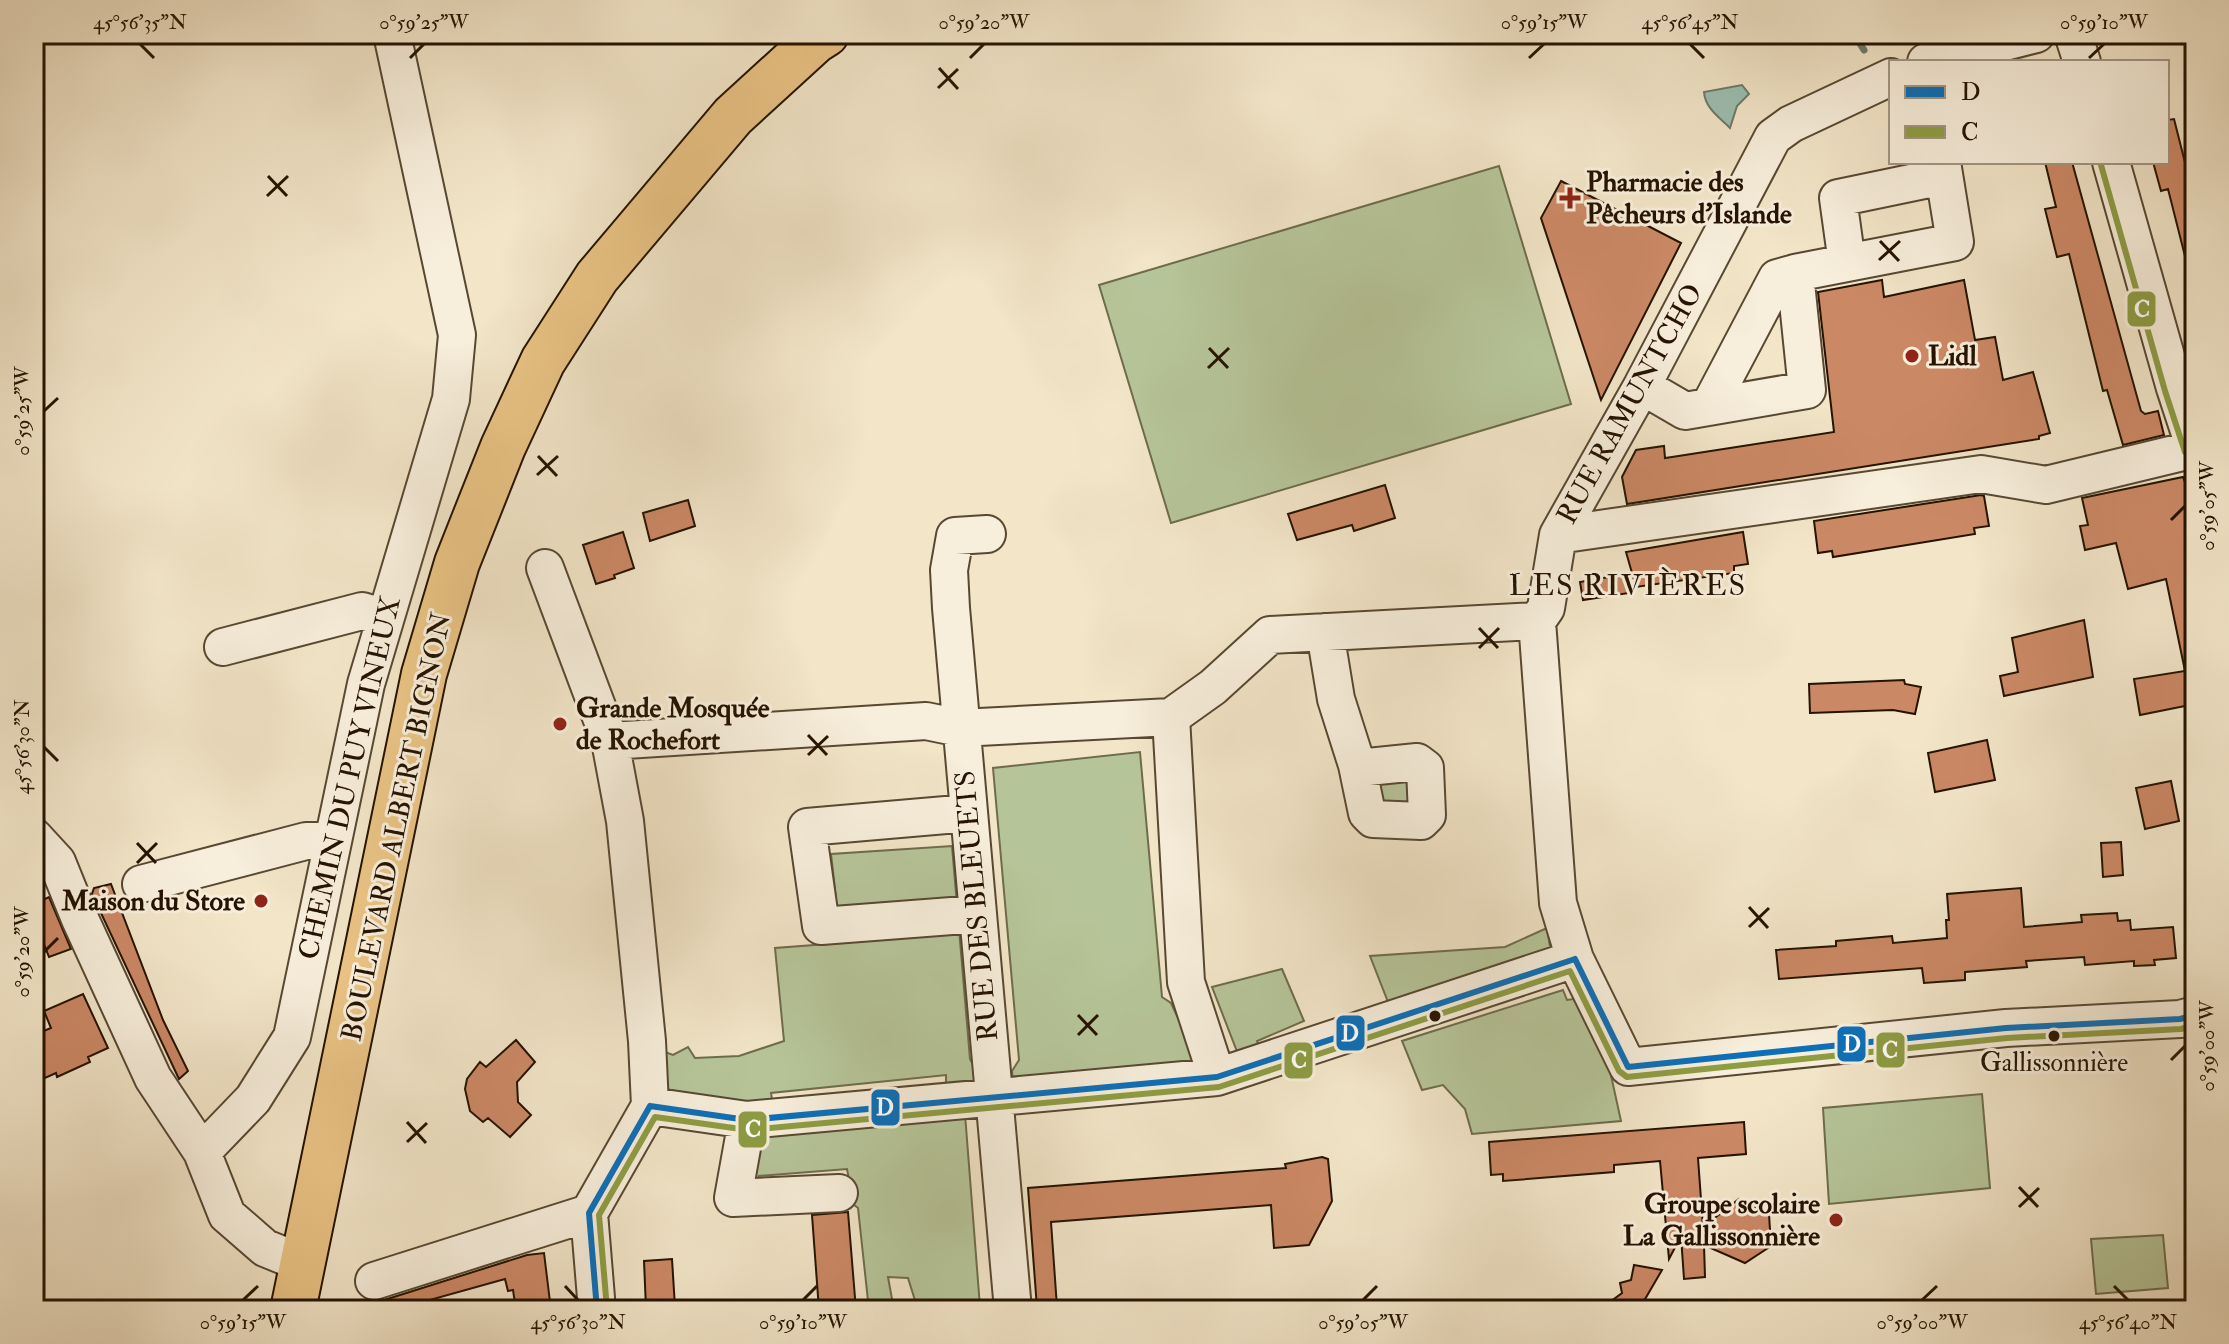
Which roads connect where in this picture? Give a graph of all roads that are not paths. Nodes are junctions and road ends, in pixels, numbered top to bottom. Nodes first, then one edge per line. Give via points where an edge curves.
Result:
1 (392, 34) edge
2 (826, 34) edge
3 (2036, 34) edge
4 (2073, 34) edge
5 (1934, 60) edge
6 (2081, 60) edge
7 (1889, 78) edge
8 (2112, 164) edge
9 (1943, 169) edge
10 (1847, 263) junction
11 (1795, 273) junction
12 (1642, 386) junction
13 (1709, 407) junction
14 (2195, 449) edge
15 (987, 534) dead end
16 (1558, 535) junction
17 (545, 568) dead end
18 (385, 618) junction
19 (1537, 621) junction
20 (1325, 632) junction
21 (223, 647) dead end
22 (1171, 717) junction
23 (960, 728) junction
24 (610, 741) junction
25 (1358, 768) dead end
26 (969, 813) junction
27 (34, 837) edge
28 (333, 841) junction
29 (141, 884) dead end
30 (978, 914) junction
31 (1575, 959) junction
32 (2195, 1015) edge
33 (1217, 1077) junction
34 (996, 1098) junction
35 (650, 1106) junction
36 (747, 1120) junction
37 (202, 1152) junction
38 (839, 1193) dead end
39 (589, 1213) junction
40 (304, 1264) junction
41 (374, 1281) dead end
42 (293, 1310) edge
43 (597, 1310) edge
44 (1013, 1310) edge

1 - 18 street, CHEMIN DU PUY VINEUX via 457,335 451,399
2 - 40 main road, BOULEVARD ALBERT BIGNON via 733,116 597,277 543,361 503,447 457,563 424,674
3 - 5 street
4 - 6 street
7 - 12 street, RUE RAMUNTCHO via 1773,137
8 - 14 street
9 - 10 street via 1838,198
9 - 10 street via 1955,242
10 - 11 street
11 - 13 street via 1777,278
11 - 13 street via 1807,390
12 - 13 street via 1685,411
12 - 16 street, RUE RAMUNTCHO
14 - 16 street via 2046,485 1981,474
15 - 23 street, RUE DES BLEUETS via 955,536 949,570
16 - 19 street, RUE RAMUNTCHO via 1546,608
17 - 24 street
18 - 21 street via 362,611
18 - 28 street, CHEMIN DU PUY VINEUX
19 - 20 street
19 - 31 street, RUE RAMUNTCHO via 1558,903
20 - 22 street via 1270,635
20 - 25 street via 1336,699
22 - 23 street
22 - 33 street via 1186,982
23 - 24 street via 926,721
23 - 26 street, RUE DES BLEUETS
24 - 35 street via 625,821
26 - 30 street, RUE DES BLEUETS
26 - 30 street via 807,827 821,926
27 - 37 street via 57,862 153,1078
28 - 29 street via 306,841
28 - 37 street, CHEMIN DU PUY VINEUX via 292,1037 253,1099
30 - 34 street, RUE DES BLEUETS
31 - 32 street, RUE RAMUNTCHO via 1628,1067 2006,1028
31 - 33 street
33 - 34 street
34 - 36 street
34 - 44 street, RUE DES BLEUETS
35 - 36 street
35 - 39 street
36 - 38 street via 733,1198
37 - 40 street via 227,1215 265,1248
39 - 41 street
39 - 43 street
40 - 42 main road, BOULEVARD ALBERT BIGNON

